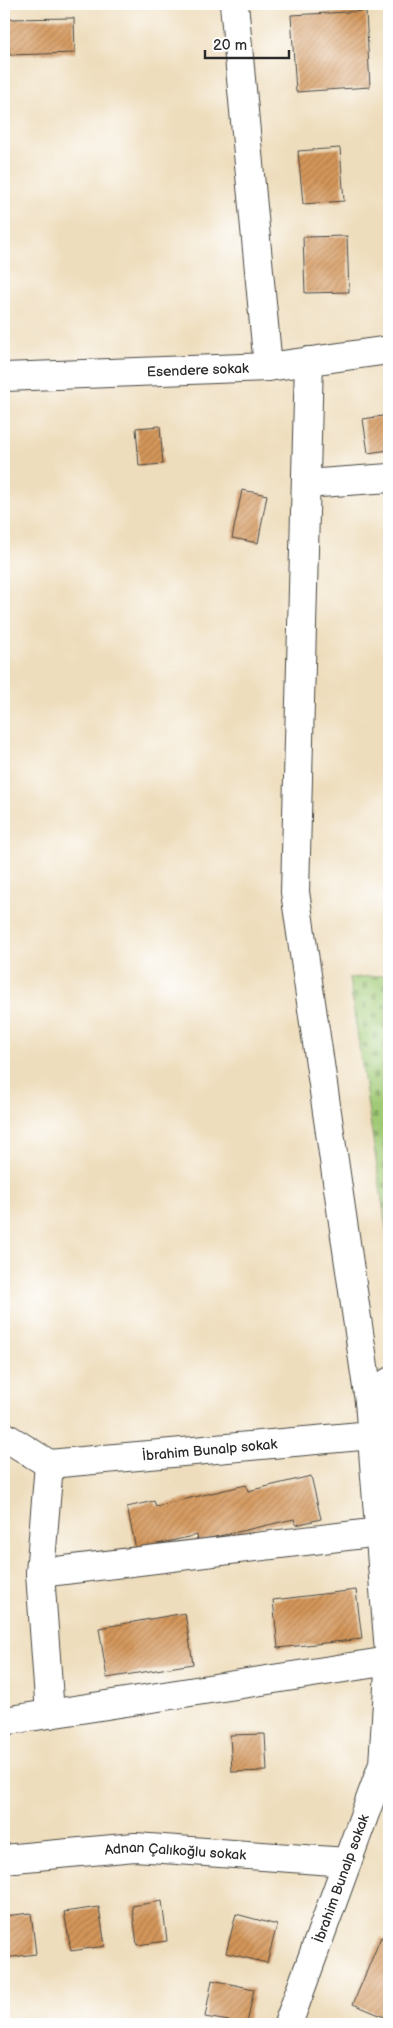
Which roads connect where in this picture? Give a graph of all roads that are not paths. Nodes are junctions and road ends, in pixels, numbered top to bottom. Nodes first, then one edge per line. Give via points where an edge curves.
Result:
1 (234, 4) edge
2 (389, 350) edge
3 (309, 361) junction
4 (268, 367) junction
5 (4, 377) edge
6 (389, 478) edge
7 (306, 484) junction
8 (389, 1382) edge
9 (369, 1401) junction
10 (372, 1434) junction
11 (4, 1436) edge
12 (49, 1464) junction
13 (380, 1532) junction
14 (40, 1573) junction
15 (389, 1652) edge
16 (389, 1661) edge
17 (389, 1672) edge
18 (50, 1714) junction
19 (4, 1722) edge
20 (4, 1859) edge
21 (347, 1862) junction
22 (288, 2024) edge

1 - 4 street
2 - 3 street, Esendere sokak
3 - 4 street, Esendere sokak
3 - 7 street
4 - 5 street, Esendere sokak
6 - 7 street
7 - 9 street via 295,892
8 - 9 street
9 - 10 street
10 - 12 street, İbrahim Bunalp sokak
10 - 13 street
11 - 12 street
12 - 14 street
13 - 14 street
13 - 15 street
14 - 18 street
16 - 18 street
17 - 21 street, İbrahim Bunalp sokak via 383,1764
18 - 19 street
20 - 21 street, Adnan Çalıkoğlu sokak via 135,1846
21 - 22 street, İbrahim Bunalp sokak

